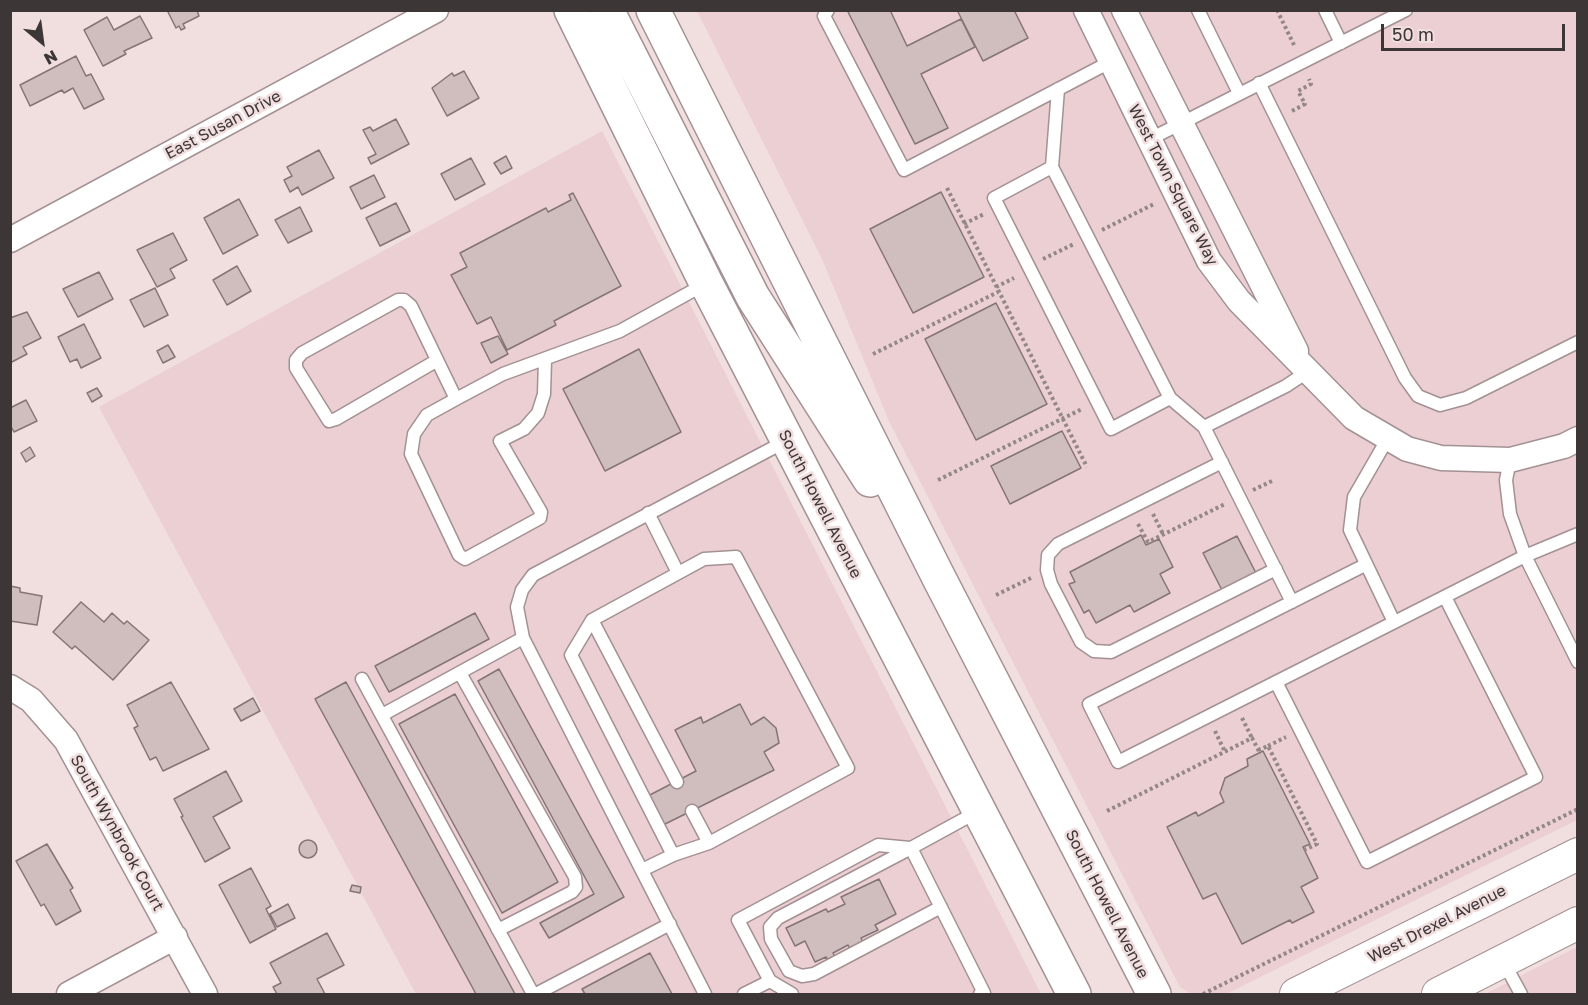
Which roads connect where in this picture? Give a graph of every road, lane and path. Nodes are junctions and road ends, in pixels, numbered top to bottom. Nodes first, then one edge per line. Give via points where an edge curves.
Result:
1 (436, 10) edge
2 (572, 10) edge
3 (607, 10) edge
4 (653, 10) edge
5 (828, 10) edge
6 (1086, 10) edge
7 (1124, 10) edge
8 (1198, 10) edge
9 (1276, 10) edge
10 (1325, 10) edge
11 (1406, 10) edge
12 (1341, 43) junction
13 (1293, 45) dead end
14 (1110, 62) junction
15 (1308, 76) dead end
16 (1259, 83) junction
17 (1058, 89) junction
18 (1239, 93) junction
19 (1291, 112) dead end
20 (1182, 122) junction
21 (1150, 139) junction
22 (1052, 167) junction
23 (946, 188) dead end
24 (1158, 202) dead end
25 (1088, 237) junction
26 (10, 240) edge
27 (1029, 268) junction
28 (706, 283) junction
29 (996, 287) junction
30 (998, 292) junction
31 (1578, 342) edge
32 (873, 354) dead end
33 (545, 360) junction
34 (436, 361) junction
35 (1307, 372) junction
36 (1170, 398) junction
37 (456, 399) junction
38 (1062, 419) junction
39 (1204, 427) junction
40 (1388, 438) junction
41 (1578, 439) edge
42 (787, 441) junction
43 (1510, 460) junction
44 (1222, 462) junction
45 (1087, 467) dead end
46 (938, 480) dead end
47 (1227, 503) dead end
48 (648, 513) junction
49 (1128, 529) dead end
50 (1578, 534) edge
51 (1525, 556) junction
52 (1365, 566) junction
53 (1276, 569) junction
54 (678, 573) junction
55 (1039, 574) dead end
56 (940, 580) junction
57 (996, 595) dead end
58 (1445, 597) junction
59 (1292, 602) junction
60 (592, 620) junction
61 (1394, 622) junction
62 (523, 638) junction
63 (1578, 662) edge
64 (460, 673) junction
65 (362, 680) dead end
66 (1276, 682) junction
67 (10, 687) edge
68 (382, 716) junction
69 (676, 782) dead end
70 (1578, 809) edge
71 (980, 810) junction
72 (692, 811) dead end
73 (1107, 812) dead end
74 (709, 843) junction
75 (911, 848) junction
76 (1304, 850) dead end
77 (1578, 854) edge
78 (673, 855) junction
79 (642, 870) junction
80 (941, 907) junction
81 (1578, 923) edge
82 (669, 924) junction
83 (498, 930) junction
84 (175, 937) junction
85 (1503, 961) junction
86 (770, 981) junction
87 (69, 994) edge
88 (205, 994) edge
89 (535, 994) edge
90 (705, 994) edge
91 (744, 994) edge
92 (792, 994) edge
93 (980, 994) edge
94 (1074, 994) edge
95 (1154, 994) edge
96 (1203, 994) edge
97 (1296, 994) edge
98 (1438, 994) edge
99 (1521, 994) edge

1 - 26 street, East Susan Drive
2 - 28 main road, South Howell Avenue
3 - 56 main road via 753,297 862,469
4 - 56 main road, South Howell Avenue
5 - 17 lane via 824,16 904,170
6 - 14 street, West Town Square Way
7 - 20 street, West Town Square Way
8 - 18 lane
9 - 13 path
10 - 12 lane
11 - 12 lane
12 - 16 lane
14 - 17 lane
14 - 21 street, West Town Square Way
15 - 19 path via 1311,84 1298,91 1305,104
16 - 18 lane
16 - 31 lane via 1418,396 1440,405 1466,398
17 - 22 lane
18 - 20 lane
20 - 21 lane
20 - 35 street, West Town Square Way
21 - 35 street, West Town Square Way via 1209,261 1239,301
22 - 25 lane
22 - 27 lane via 994,198
23 - 29 path
24 - 25 path
25 - 27 path
25 - 36 lane
27 - 29 path
27 - 36 lane via 1111,429
28 - 33 lane via 620,331
28 - 42 main road, South Howell Avenue
29 - 30 path
30 - 32 path
30 - 38 path
33 - 37 lane via 503,374
33 - 37 lane via 544,394 538,413 524,429 500,441 541,512 540,518 465,559 459,555 411,454 414,434 427,415
34 - 34 lane via 411,306 398,300 302,353 296,368 328,421
34 - 37 lane
35 - 39 lane
35 - 40 street, West Town Square Way via 1354,418
36 - 39 lane
38 - 45 path
38 - 46 path
39 - 44 lane
40 - 43 street, West Town Square Way via 1407,449 1441,458
40 - 52 lane via 1354,497 1350,530
41 - 43 street, West Town Square Way
42 - 48 lane
42 - 71 main road, South Howell Avenue
43 - 51 lane via 1506,480 1509,514
44 - 53 lane
44 - 53 lane via 1058,544 1048,555 1051,584 1082,642 1094,651 1111,652
47 - 49 path via 1148,542 1138,524
48 - 54 lane
48 - 62 lane via 532,575 516,607
50 - 51 lane
51 - 58 lane
51 - 63 lane
52 - 59 lane
52 - 61 lane
53 - 59 lane
54 - 60 lane
54 - 74 lane via 704,559 736,557 848,768
55 - 57 path
56 - 95 main road, South Howell Avenue
58 - 61 lane
58 - 66 lane via 1536,777 1378,857 1368,862
59 - 66 lane via 1089,704 1118,762
60 - 69 lane
60 - 78 lane via 571,655
61 - 66 lane
62 - 64 lane
62 - 79 lane
64 - 68 lane
64 - 83 lane via 575,877 572,892
65 - 68 lane
67 - 84 street, South Wynbrook Court via 31,700 66,740
68 - 83 lane
70 - 96 path
71 - 75 lane
71 - 94 main road, South Howell Avenue
72 - 74 lane
73 - 76 path via 1252,738 1259,752 1268,746 1317,844
74 - 78 lane
75 - 80 lane
75 - 80 lane via 778,918 771,927 771,939 789,971 802,976 814,974
75 - 86 lane via 878,845 738,920
77 - 97 street, West Drexel Avenue
78 - 79 lane
79 - 82 lane
80 - 93 lane via 984,993
81 - 85 street
82 - 89 lane
82 - 90 lane
83 - 89 lane
84 - 87 street
84 - 88 street, South Wynbrook Court
85 - 98 street
85 - 99 lane
86 - 91 lane
86 - 92 lane

